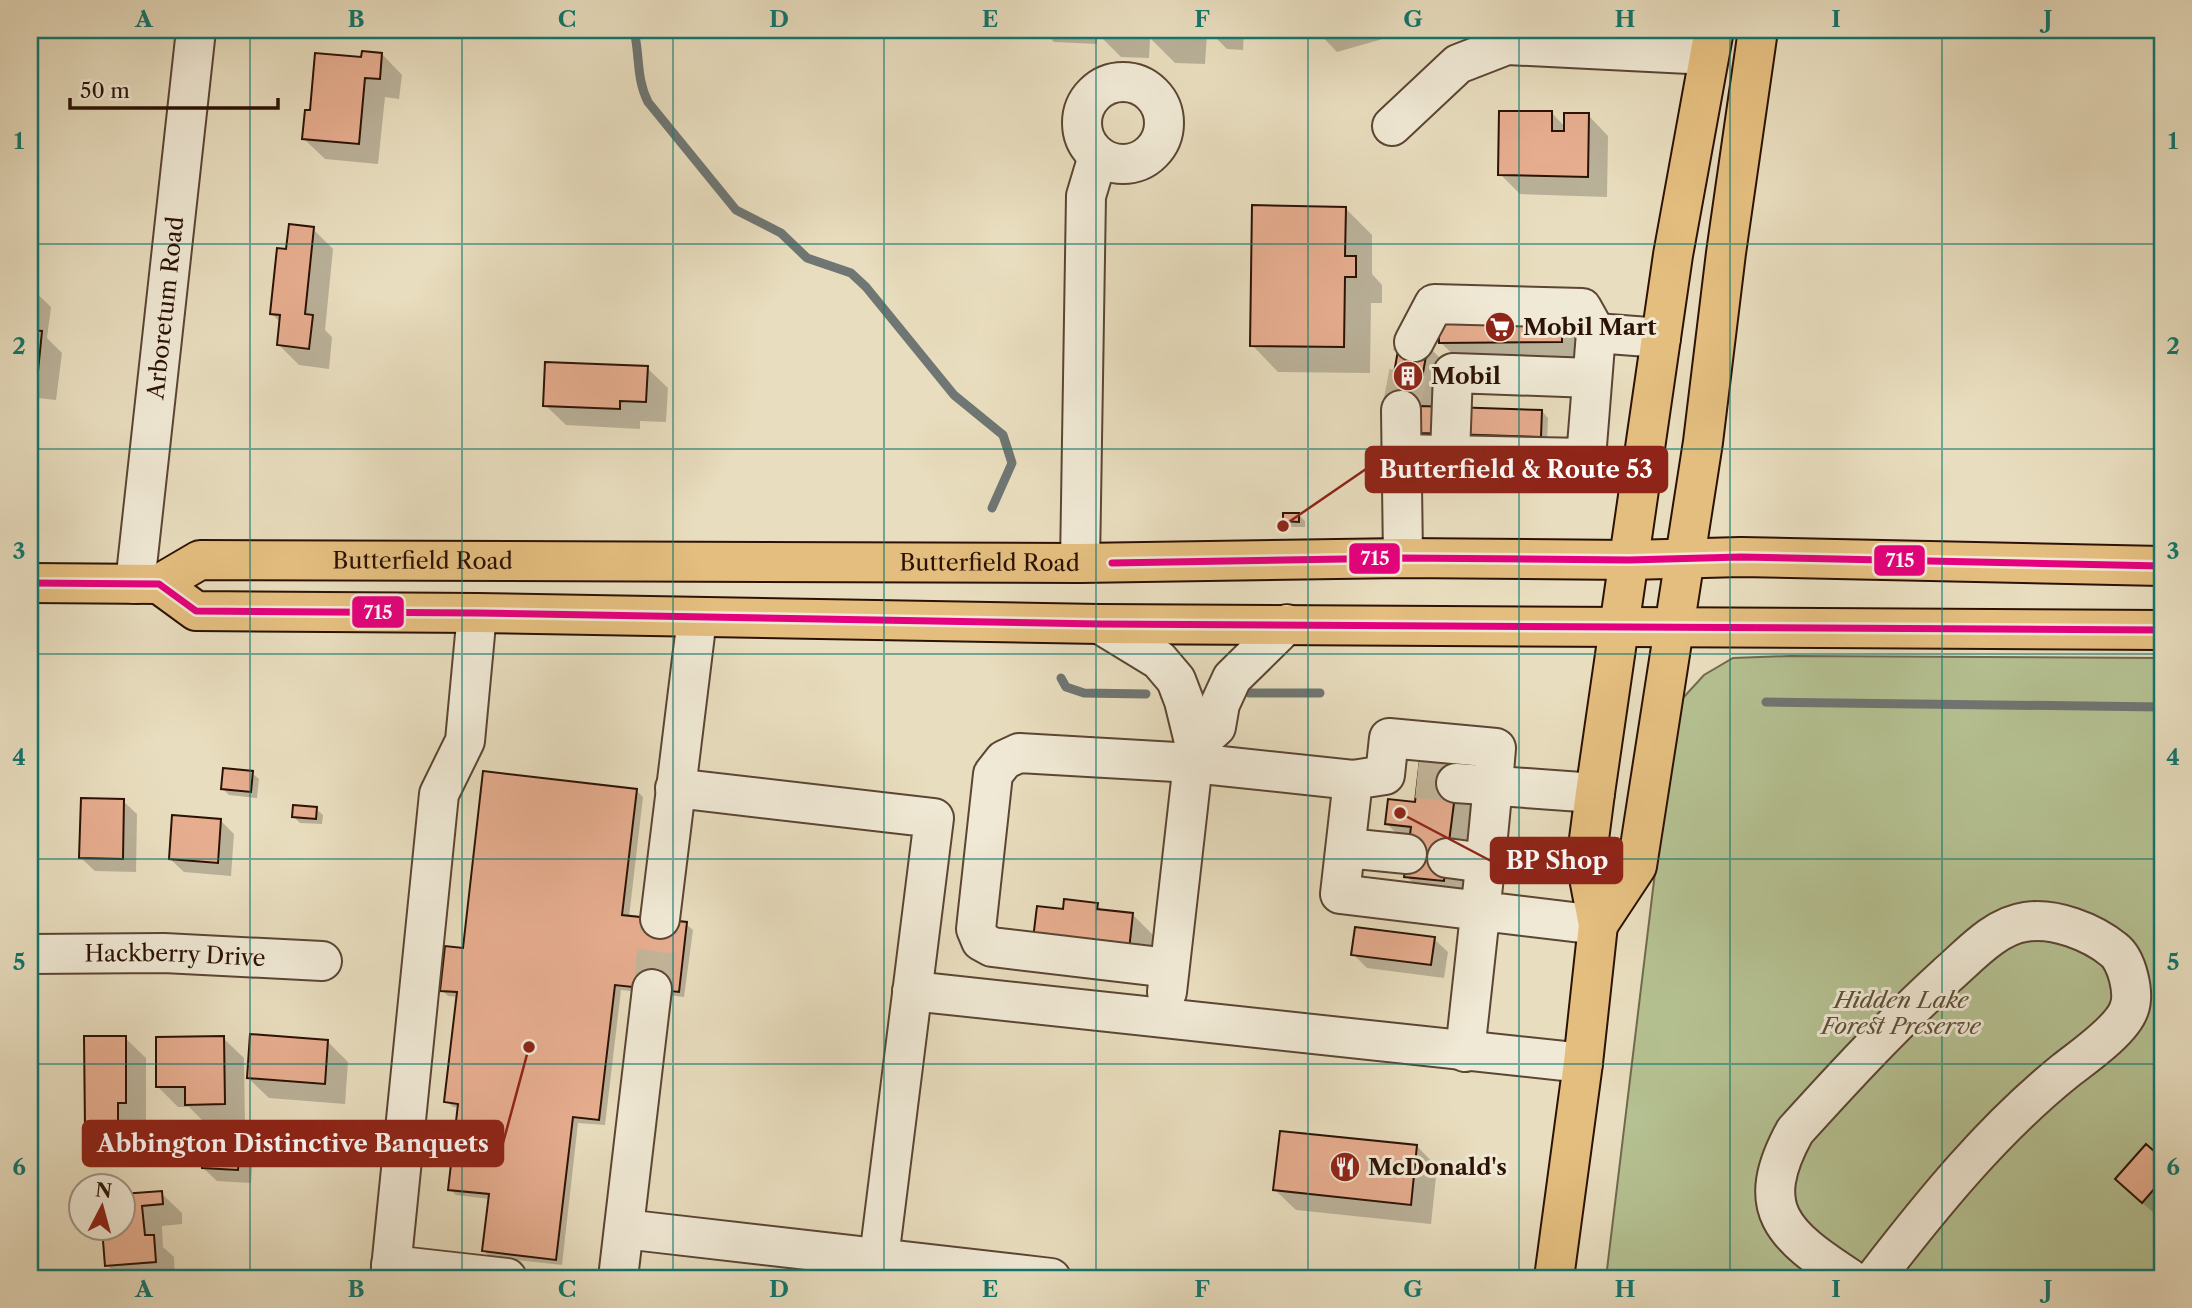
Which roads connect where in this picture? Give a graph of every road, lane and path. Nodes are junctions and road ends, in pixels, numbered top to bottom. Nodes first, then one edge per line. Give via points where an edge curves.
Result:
1 (196, 30) edge
2 (1758, 30) edge
3 (1711, 43) edge
4 (1392, 126) dead end
5 (1098, 156) dead end
6 (1596, 333) junction
7 (1661, 338) junction
8 (1414, 342) tunnel mouth
9 (1592, 378) junction
10 (1401, 410) tunnel mouth
11 (1400, 454) junction
12 (1450, 454) junction
13 (1403, 558) junction
14 (1684, 559) junction
15 (1629, 560) junction
16 (1080, 563) junction
17 (2162, 566) edge
18 (30, 583) edge
19 (147, 584) junction
20 (477, 613) junction
21 (697, 618) junction
22 (1101, 624) junction
23 (1287, 624) junction
24 (1618, 626) junction
25 (1673, 628) junction
26 (2162, 630) edge
27 (1194, 755) junction
28 (1385, 778) junction
29 (1475, 785) junction
30 (675, 788) junction
31 (1594, 793) junction
32 (1346, 848) junction
33 (1407, 854) dead end
34 (1447, 858) dead end
35 (1485, 863) junction
36 (1480, 910) junction
37 (660, 919) tunnel mouth
38 (1598, 925) junction
39 (1017, 950) junction
40 (30, 954) edge
41 (322, 961) dead end
42 (1169, 968) junction
43 (652, 989) tunnel mouth
44 (912, 991) junction
45 (1011, 1002) junction
46 (1164, 1019) junction
47 (1465, 1052) junction
48 (1583, 1063) junction
49 (624, 1229) junction
50 (879, 1258) junction
51 (930, 1271) edge
52 (391, 1272) edge
53 (507, 1278) edge
54 (618, 1278) edge
55 (1051, 1278) edge
56 (1554, 1278) edge
57 (1849, 1278) edge
58 (1875, 1278) edge

1 - 19 street, Arboretum Road
2 - 14 main road
3 - 4 street via 1507,45 1458,64
3 - 7 main road
5 - 16 street via 1086,196
6 - 7 street
6 - 8 street via 1582,308 1434,304
6 - 9 street
7 - 15 main road
9 - 12 street via 1586,458
9 - 12 street via 1452,373
10 - 11 street
11 - 12 street
11 - 13 street
13 - 15 main road, Butterfield Road
13 - 16 main road, Butterfield Road
14 - 15 main road, Butterfield Road
14 - 17 main road, Butterfield Road
14 - 25 main road
15 - 24 main road
16 - 19 main road, Butterfield Road via 200,560
18 - 19 main road
19 - 20 main road via 196,611
20 - 21 main road
20 - 52 street via 465,741 439,794
21 - 22 main road
21 - 30 street
22 - 23 main road
22 - 27 street via 1159,660 1176,680
23 - 24 main road
23 - 27 street via 1232,678 1216,727
24 - 25 main road
24 - 31 main road
25 - 26 main road
25 - 38 main road via 1637,866
27 - 28 street
27 - 39 street via 1019,753 1004,761 993,774 976,929 981,941 992,947
27 - 42 street
28 - 29 street via 1389,738 1496,748
28 - 32 street
29 - 31 street
29 - 35 street
30 - 37 street
30 - 44 street via 934,818
31 - 38 main road via 1586,862
32 - 33 street
32 - 36 street via 1340,894
34 - 35 street
35 - 36 street
36 - 38 street
36 - 47 street
38 - 48 main road
39 - 42 street
39 - 45 street
40 - 41 street, Hackberry Drive via 164,953
42 - 46 street
43 - 49 street
44 - 45 street
44 - 50 street
45 - 46 street
46 - 47 street
47 - 48 street
48 - 56 main road
49 - 50 street
49 - 54 street
50 - 51 street
51 - 55 street
52 - 53 street
57 - 58 street via 1816,1257 1780,1216 1774,1198 1775,1177 1795,1131 1911,1008 2000,932 2025,922 2056,923 2089,934 2117,951 2131,979 2130,1009 2112,1033 1989,1142

